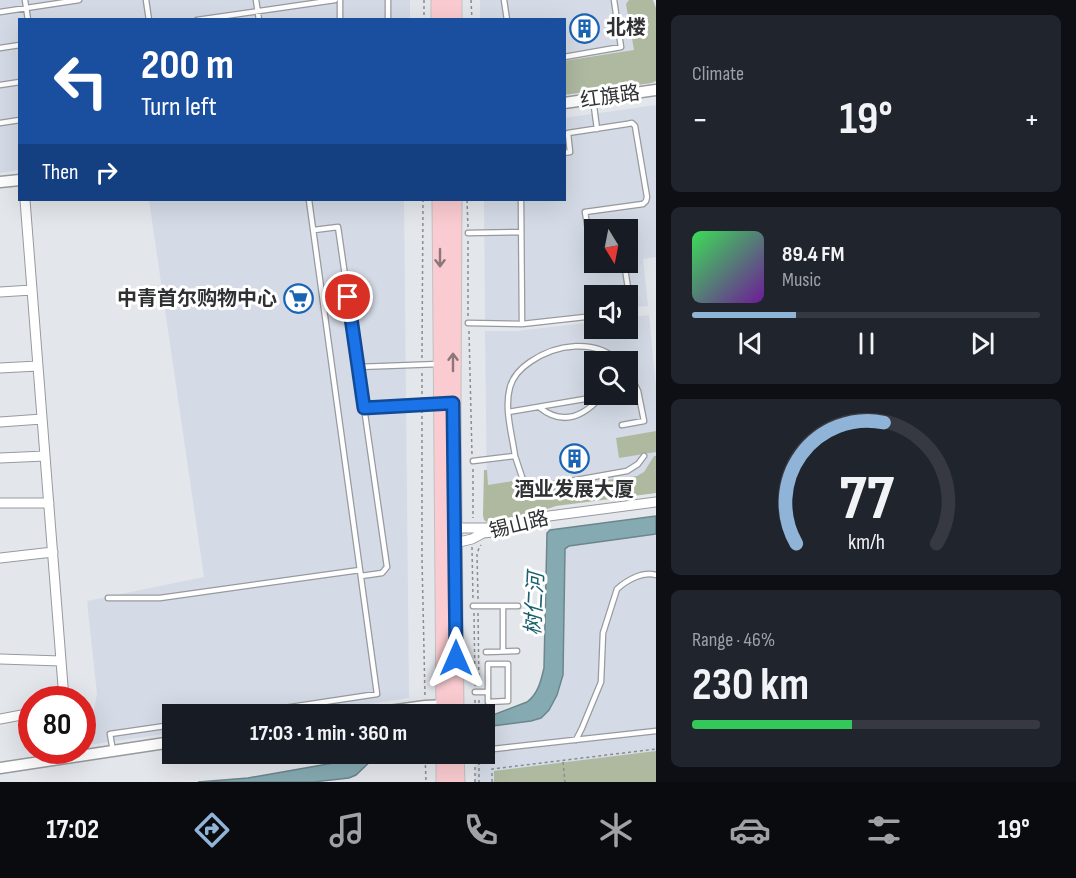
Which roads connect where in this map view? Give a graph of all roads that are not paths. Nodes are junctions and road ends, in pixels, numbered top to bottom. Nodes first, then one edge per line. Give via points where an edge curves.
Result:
1 (25, 0) edge
2 (79, 0) edge
3 (146, 0) edge
4 (256, 0) edge
5 (335, 0) edge
6 (340, 0) edge
7 (388, 0) edge
8 (439, 0) edge
9 (454, 0) edge
10 (504, 0) edge
11 (614, 0) edge
12 (26, 8) junction
13 (257, 11) junction
14 (0, 12) edge
15 (28, 18) edge
16 (149, 18) edge
17 (210, 18) edge
18 (259, 18) edge
19 (340, 18) edge
20 (388, 18) edge
21 (439, 18) edge
22 (454, 18) edge
23 (507, 18) edge
24 (18, 45) edge
25 (0, 48) edge
26 (566, 57) edge
27 (18, 82) edge
28 (0, 85) edge
29 (656, 90) edge
30 (593, 99) junction
31 (566, 104) edge
32 (18, 120) edge
33 (0, 123) edge
34 (597, 129) junction
35 (566, 153) edge
36 (18, 180) edge
37 (0, 182) edge
38 (25, 201) edge
39 (309, 201) edge
40 (440, 201) edge
41 (454, 201) edge
42 (521, 201) edge
43 (586, 219) edge
44 (314, 230) junction
45 (468, 232) dead end
46 (521, 232) junction
47 (32, 290) junction
48 (0, 292) edge
49 (584, 317) edge
50 (468, 324) dead end
51 (522, 324) junction
52 (602, 351) edge
53 (441, 364) junction
54 (38, 366) junction
55 (358, 367) junction
56 (0, 368) edge
57 (638, 391) edge
58 (584, 400) edge
59 (447, 403) junction
60 (593, 405) edge
61 (539, 407) junction
62 (364, 408) junction
63 (508, 412) junction
64 (42, 419) junction
65 (0, 422) edge
66 (622, 425) dead end
67 (45, 456) junction
68 (515, 456) junction
69 (644, 456) dead end
70 (0, 458) edge
71 (472, 460) dead end
72 (656, 497) edge
73 (656, 502) edge
74 (0, 503) edge
75 (49, 503) junction
76 (455, 535) junction
77 (52, 552) junction
78 (0, 558) edge
79 (361, 573) junction
80 (656, 575) edge
81 (108, 598) dead end
82 (476, 606) road end
83 (503, 606) junction
84 (518, 606) dead end
85 (486, 651) dead end
86 (503, 651) junction
87 (517, 651) dead end
88 (0, 658) edge
89 (61, 661) junction
90 (63, 686) edge
91 (477, 692) road end
92 (488, 692) junction
93 (316, 704) edge
94 (450, 704) edge
95 (450, 704) edge
96 (18, 716) edge
97 (0, 719) edge
98 (162, 726) edge
99 (656, 730) edge
100 (576, 740) junction
101 (162, 744) edge
102 (495, 749) edge
103 (113, 751) junction
104 (96, 752) edge
105 (19, 764) edge
106 (449, 764) edge
107 (454, 764) edge
108 (0, 768) edge
109 (444, 782) edge
110 (456, 782) edge

1 - 12 lane
2 - 12 lane
3 - 16 lane
4 - 13 lane
5 - 13 lane
6 - 19 lane
7 - 20 lane
8 - 21 highway
9 - 22 highway
10 - 23 lane
11 - 26 lane via 621,47
12 - 14 lane
12 - 15 lane
13 - 17 lane
13 - 18 lane
24 - 25 lane
27 - 28 lane
29 - 30 street, 红旗路
30 - 31 street, 红旗路
30 - 34 lane
32 - 33 lane
34 - 35 lane via 568,133 570,152
34 - 43 lane via 632,123 635,126 647,197 643,204 585,212
36 - 37 street
38 - 47 street
39 - 44 lane
40 -> 53 highway
59 -> 41 highway
42 - 46 lane
44 - 55 lane via 338,227
44 - 79 lane
45 - 46 lane
46 - 51 lane
47 - 48 street
47 - 54 street
49 - 51 lane
50 - 51 lane
52 - 63 lane via 564,347 524,366 509,389
53 - 55 lane
53 - 59 highway
54 - 56 street
54 - 64 street
55 - 62 lane
57 - 66 lane via 644,421
58 - 61 lane
59 - 62 lane
59 - 76 highway
59 - 94 highway
60 - 61 lane via 574,416 559,417
61 - 63 lane
62 - 79 lane via 387,567 382,573
63 - 68 lane
64 - 65 street
64 - 67 street
67 - 70 street
67 - 75 street
68 - 69 lane via 526,484 537,487 627,471
68 - 71 lane
72 - 76 street, 锡山路 via 548,512 522,523
73 - 76 street, 锡山路 via 549,516 520,528 483,533 472,539
74 - 75 street
75 - 77 street
76 - 95 highway
77 - 78 street
77 - 89 street
79 - 81 lane via 160,598
79 - 93 lane via 377,694
80 - 100 lane via 647,573 617,589 603,633 601,682
82 - 83 lane
83 - 84 lane
83 - 86 lane
85 - 86 lane
86 - 87 lane
88 - 89 street
89 - 90 street
91 - 92 lane
92 - 92 lane via 488,702 508,701 507,664 488,664
96 - 97 street
98 - 103 lane via 110,734
99 - 100 lane
100 - 102 lane
101 - 103 street
103 - 104 street
105 - 108 street
106 - 109 highway
107 - 110 highway

